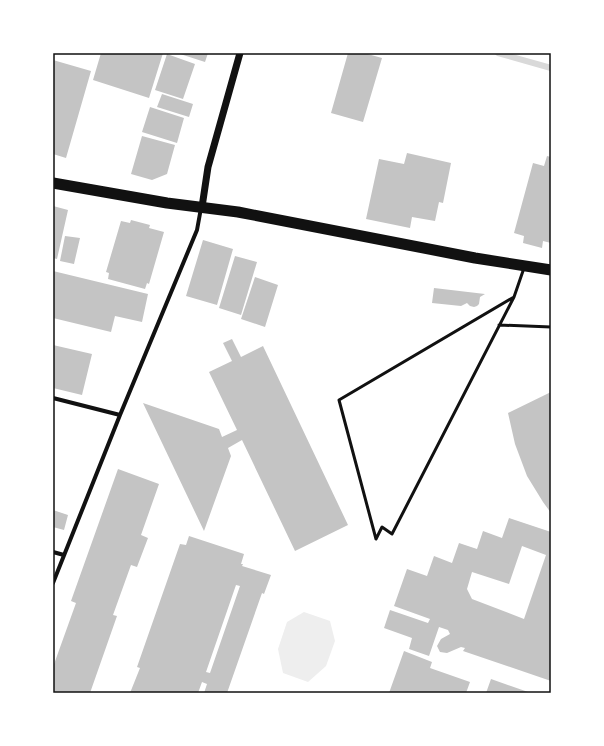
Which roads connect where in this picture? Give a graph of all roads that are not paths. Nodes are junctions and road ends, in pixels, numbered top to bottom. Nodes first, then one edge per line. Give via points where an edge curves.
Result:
1 (240, 53) edge
2 (53, 183) edge
3 (202, 207) junction
4 (525, 266) junction
5 (551, 270) edge
6 (514, 297) junction
7 (499, 325) junction
8 (551, 327) edge
9 (53, 398) edge
10 (120, 415) junction
11 (53, 552) edge
12 (64, 555) junction
13 (53, 583) edge

1 - 3 street via 208,167
2 - 3 highway
3 - 4 highway
3 - 10 street via 197,230
4 - 5 highway
4 - 6 lane
6 - 7 lane
6 - 7 lane via 339,400 376,539 382,527 392,534
7 - 8 lane
9 - 10 street
10 - 12 street
11 - 12 street
12 - 13 street

